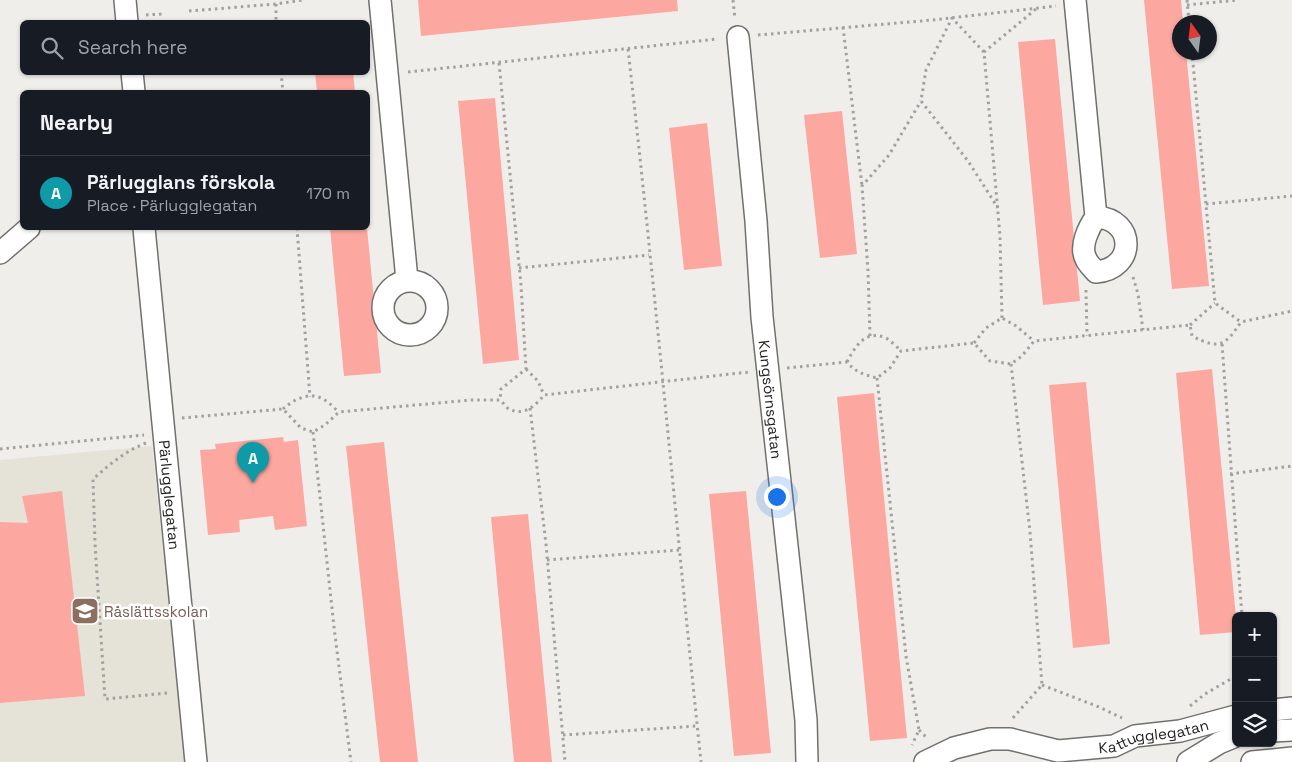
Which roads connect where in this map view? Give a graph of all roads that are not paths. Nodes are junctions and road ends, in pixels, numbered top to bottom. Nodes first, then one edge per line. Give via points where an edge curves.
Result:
1 (125, 0) edge
2 (380, 0) edge
3 (1076, 2) edge
4 (127, 20) edge
5 (738, 36) road end
6 (132, 75) edge
7 (134, 90) edge
8 (1096, 216) junction
9 (27, 230) edge
10 (144, 230) edge
11 (0, 253) edge
12 (407, 280) dead end
13 (1292, 708) edge
14 (1277, 710) edge
15 (1232, 717) edge
16 (1292, 730) edge
17 (1277, 731) edge
18 (1232, 738) edge
19 (918, 755) edge
20 (1292, 758) edge
21 (196, 762) edge
22 (807, 762) edge
23 (1188, 762) edge
24 (1252, 762) edge

1 - 4 street
2 - 12 street
3 - 8 street
5 - 22 street, Kungsörnsgatan via 762,317 806,720
6 - 7 street
8 - 8 street via 1084,247 1086,260 1096,272 1106,271 1121,261 1127,244 1121,227 1106,217
9 - 11 street
10 - 21 street, Pärlugglegatan
13 - 14 street
15 - 19 street, Kattugglegatan via 1180,731 1136,736 1114,746 1058,751 1010,739 990,739
16 - 17 street
18 - 23 street
20 - 24 street

